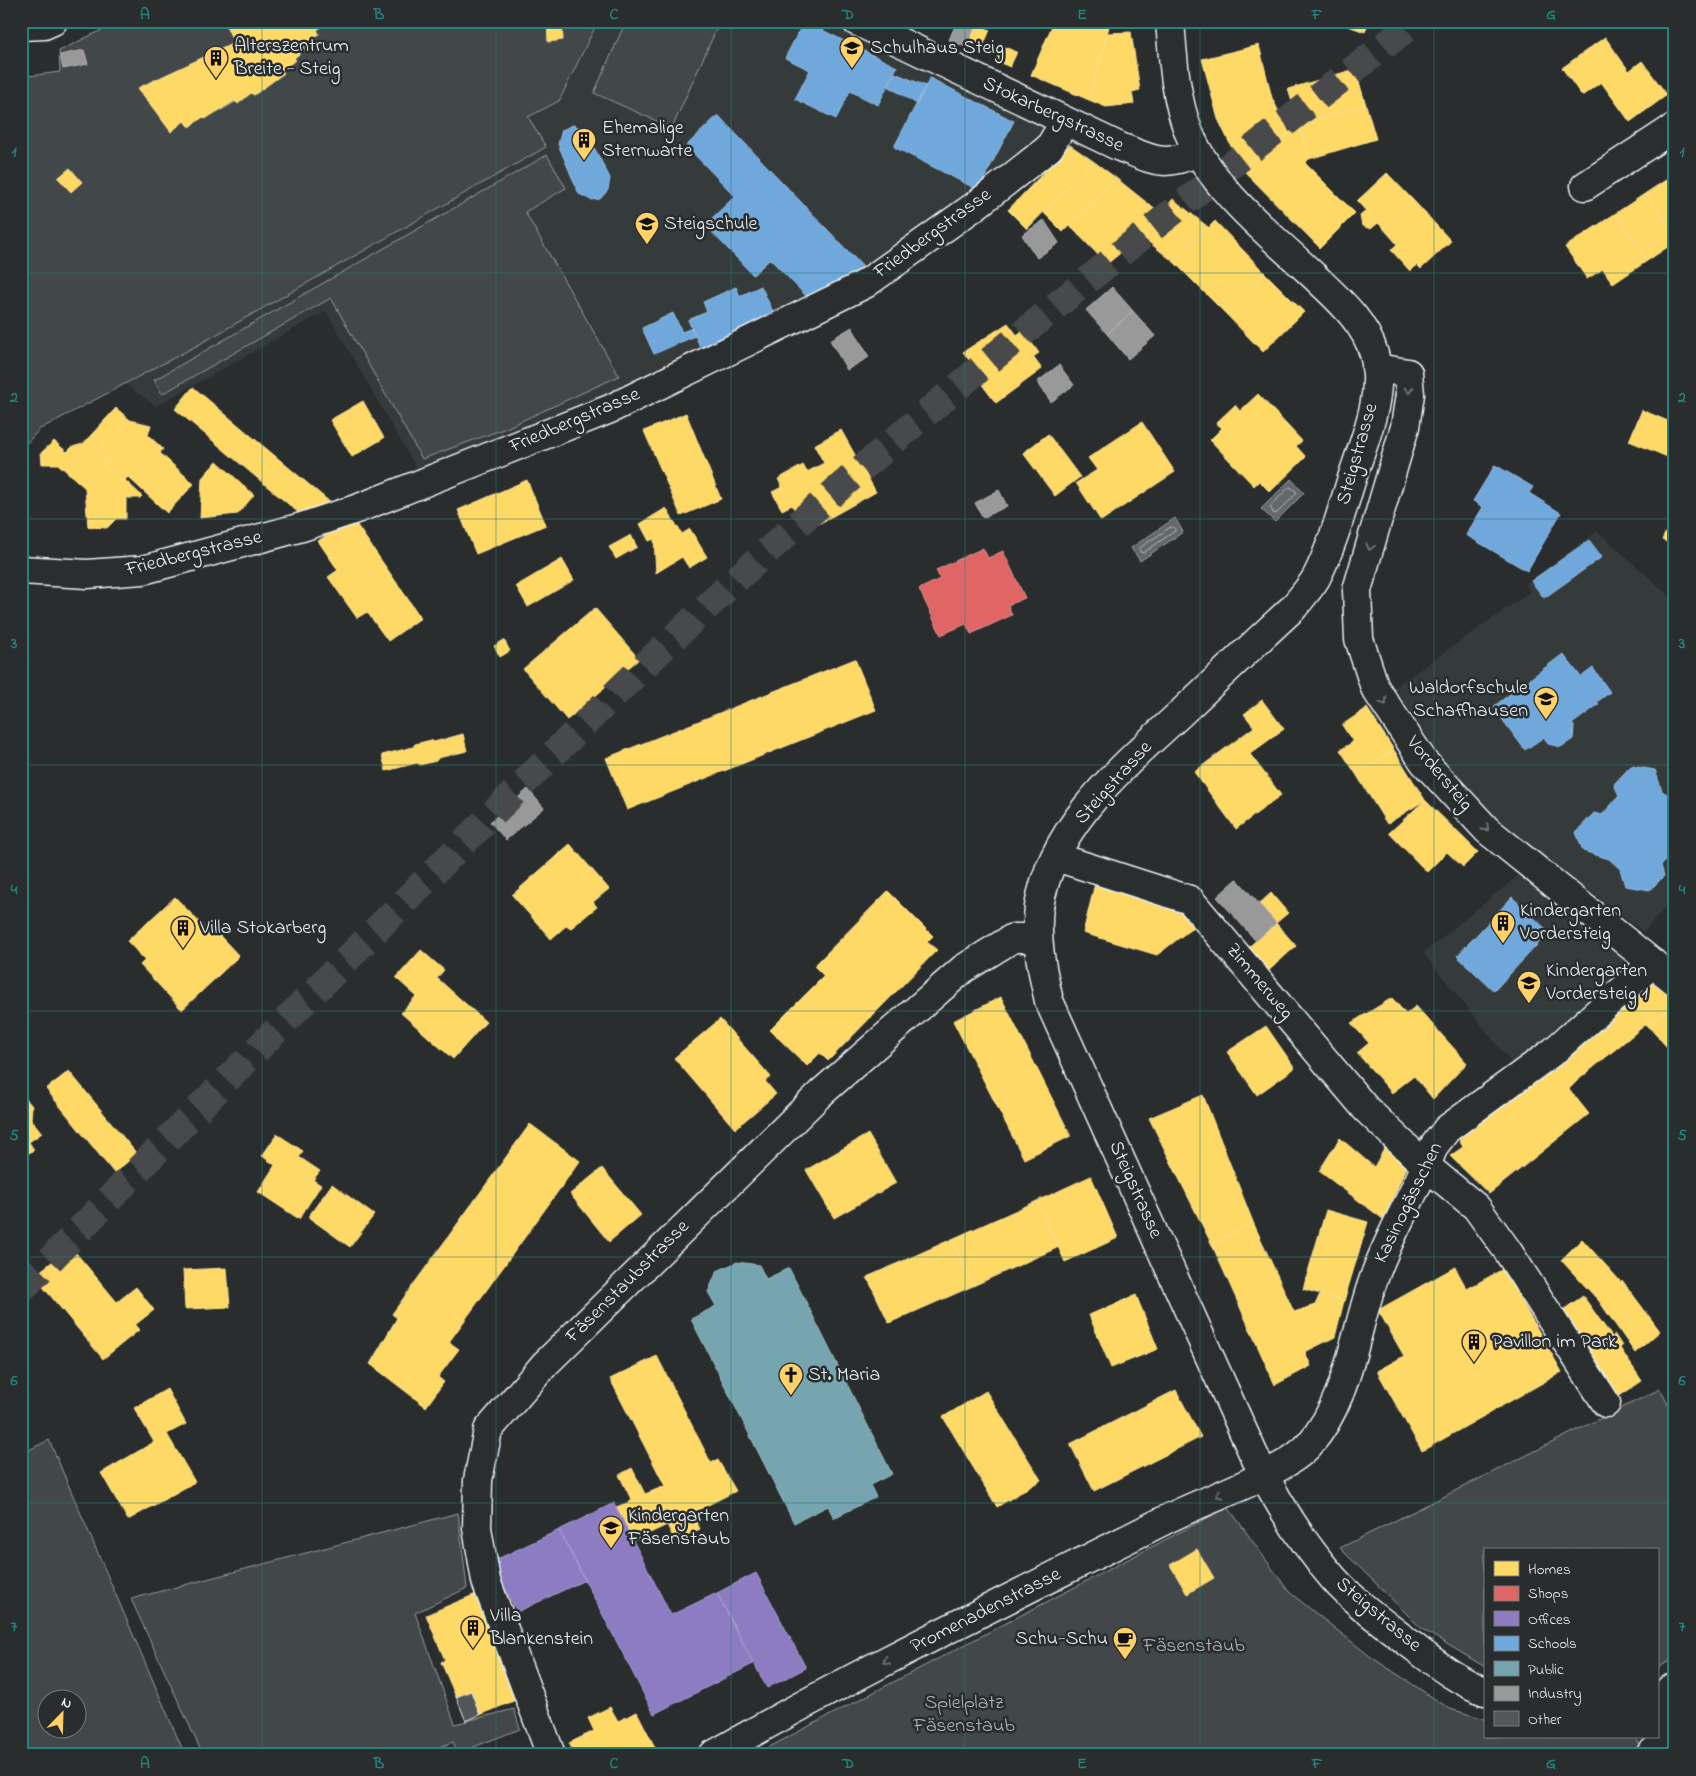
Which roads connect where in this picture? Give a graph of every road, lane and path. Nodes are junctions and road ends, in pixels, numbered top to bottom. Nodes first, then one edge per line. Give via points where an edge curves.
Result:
1 (52, 21) edge
2 (856, 21) edge
3 (1170, 21) edge
4 (21, 26) edge
5 (1065, 121) junction
6 (1675, 127) edge
7 (1198, 152) junction
8 (1585, 186) dead end
9 (1376, 368) junction
10 (21, 570) edge
11 (1056, 857) junction
12 (1038, 938) junction
13 (1653, 963) junction
14 (1675, 981) edge
15 (1426, 1166) junction
16 (1606, 1403) dead end
17 (1264, 1475) junction
18 (1484, 1690) edge
19 (1667, 1690) edge
20 (550, 1755) edge
21 (713, 1755) edge
22 (1650, 1755) edge

1 - 4 street via 44,25
2 - 5 street, Stokarbergstrasse
3 - 7 street, Steigstrasse via 1179,95 1188,131
5 - 7 street, Stokarbergstrasse via 1159,162 1178,161
5 - 10 street, Friedbergstrasse via 1049,148 975,206 865,284 610,409 359,508 302,527 143,570 87,574
6 - 8 street
7 - 9 street, Steigstrasse via 1234,200 1345,306 1364,332 1374,353
9 - 11 street, Steigstrasse via 1376,397 1366,435 1331,543 1315,579 1293,608 1124,766 1097,795
9 -> 13 street, Vordersteig via 1408,374 1410,394 1405,426 1357,590 1359,639 1375,688 1424,762 1487,830
11 - 12 street, Steigstrasse via 1039,907
11 - 15 street, Zimmerweg via 1190,900 1366,1109
12 - 17 street, Steigstrasse via 1049,1001
12 - 20 street, Fäsenstaubstrasse via 1013,938 963,969 821,1093 545,1364 488,1430 478,1480 477,1509 486,1581
13 - 14 street, Vordersteig
13 - 15 street, Kasinogässchen via 1554,1051 1447,1129 1434,1146
15 - 16 street, Zimmerweg via 1476,1207
15 - 17 street, Kasinogässchen via 1374,1278 1342,1385 1322,1428 1297,1458
17 - 18 street, Steigstrasse via 1334,1578 1368,1611 1439,1666
17 -> 21 street, Promenadenstrasse via 1182,1511 795,1708
19 - 22 street via 1665,1740

